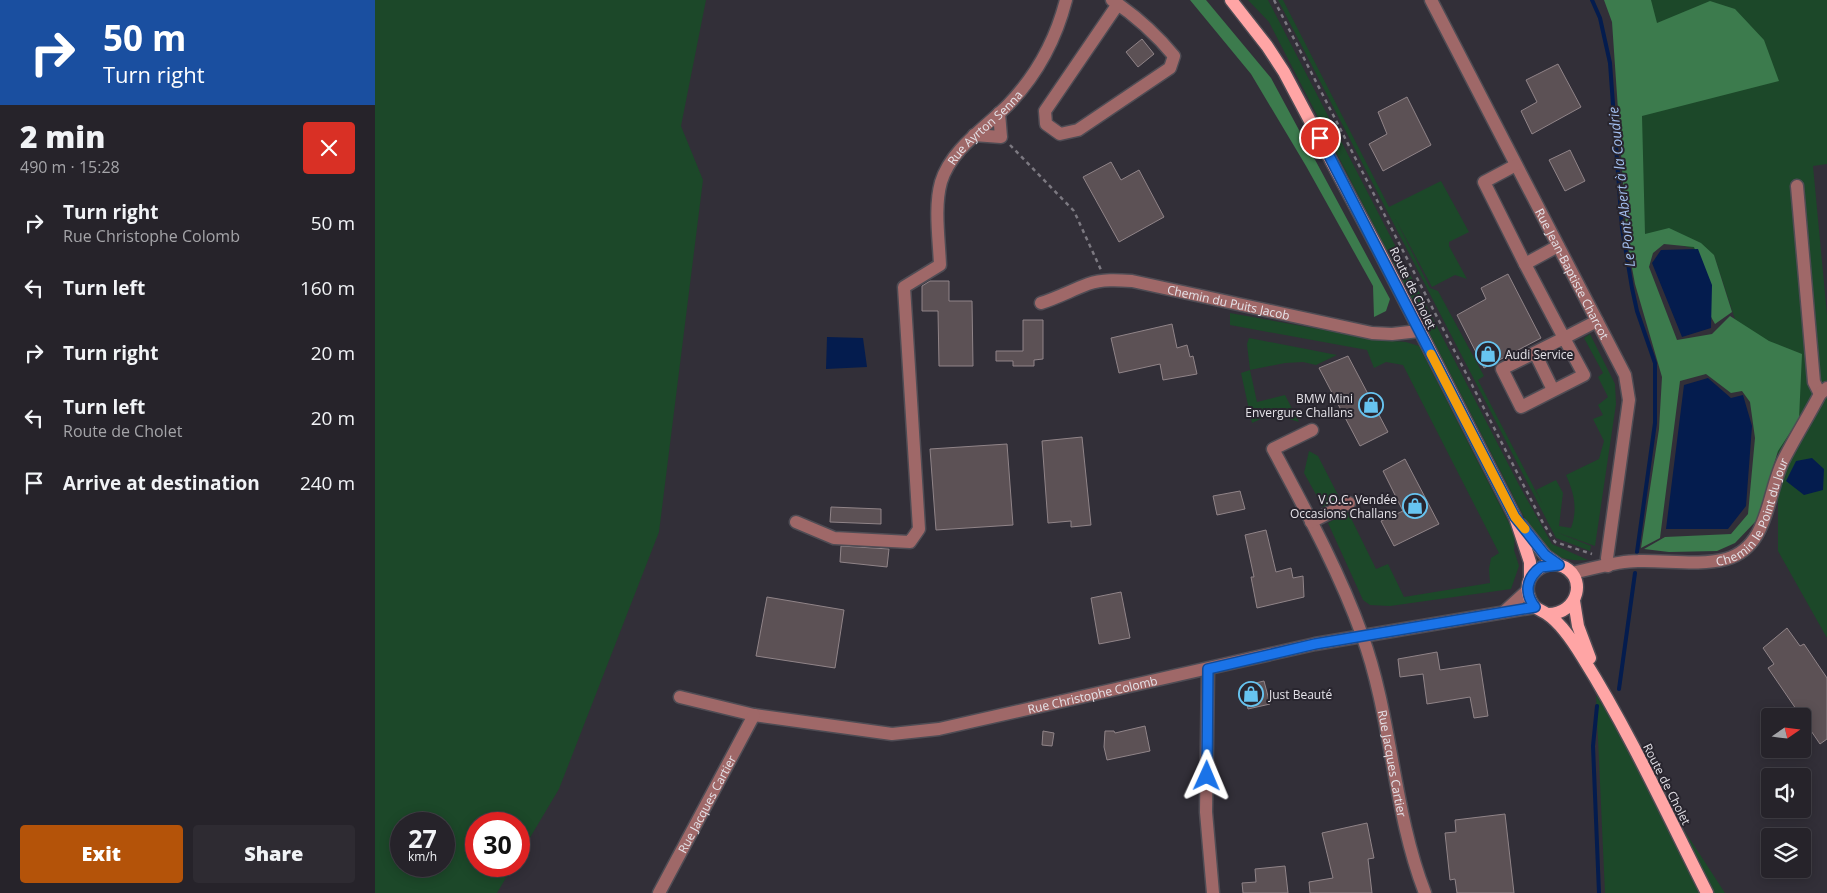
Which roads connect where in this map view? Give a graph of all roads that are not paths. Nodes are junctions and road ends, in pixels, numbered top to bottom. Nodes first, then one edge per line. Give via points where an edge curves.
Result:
1 (1066, 0) edge
2 (1231, 0) edge
3 (1431, 0) edge
4 (1115, 2) edge
5 (999, 113) junction
6 (974, 136) junction
7 (1516, 165) junction
8 (1797, 186) dead end
9 (1558, 246) junction
10 (1525, 264) junction
11 (1041, 303) dead end
12 (1597, 321) junction
13 (1419, 331) junction
14 (1564, 338) junction
15 (1535, 353) junction
16 (1553, 390) junction
17 (1824, 391) edge
18 (1312, 430) dead end
19 (1349, 503) dead end
20 (1515, 517) junction
21 (796, 522) dead end
22 (1311, 522) junction
23 (1559, 565) junction
24 (1606, 567) junction
25 (1571, 573) junction
26 (1530, 578) junction
27 (1577, 585) junction
28 (1527, 592) junction
29 (1574, 601) junction
30 (1535, 607) junction
31 (1504, 612) junction
32 (1547, 614) junction
33 (1362, 635) junction
34 (1208, 669) junction
35 (1602, 688) junction
36 (680, 697) dead end
37 (754, 715) junction
38 (659, 893) edge
39 (1213, 893) edge
40 (1425, 893) edge
41 (1707, 893) edge

1 - 5 street, Rue Ayrton Senna via 1054,37 1037,68
2 - 13 main road, Route de Cholet via 1267,46 1304,106
3 - 7 street, Rue Jean-Baptiste Charcot
4 - 4 street via 1156,35 1174,56 1170,68 1078,130 1060,134 1046,124 1045,111
5 - 6 street, Rue Ayrton Senna
5 - 6 street via 1001,137
6 - 21 street, Rue Ayrton Senna via 955,157 941,182 938,204 940,265 904,287 919,529 910,542 834,538
7 - 9 street, Rue Jean-Baptiste Charcot
7 - 10 street via 1484,182
8 - 17 street via 1814,382
9 - 10 street
9 - 12 street, Rue Jean-Baptiste Charcot
10 - 14 street
11 - 13 street, Chemin du Puits Jacob via 1090,284 1132,281 1372,332
12 - 14 street
12 - 24 street, Rue Jean-Baptiste Charcot via 1625,375 1629,400
13 - 20 main road, Route de Cholet
14 - 15 street
14 - 16 street via 1584,375
15 - 16 street
15 - 16 street via 1502,369 1521,407
17 - 24 street, Chemin le Point du Jour via 1783,462 1763,526 1745,548 1727,559 1636,561
18 - 22 street, Rue Jacques Cartier via 1273,449
19 - 22 street
20 - 23 main road, Route de Cholet via 1545,555
20 - 26 main road, Route de Cholet via 1530,562
22 - 33 street, Rue Jacques Cartier
23 - 25 main road
23 - 26 main road via 1541,567
24 - 25 street, Chemin le Point du Jour
24 - 27 street
25 - 27 main road
26 - 28 main road
27 - 29 main road
28 - 30 main road
28 - 31 street
29 - 32 main road via 1562,612
29 - 35 main road, Route de Cholet via 1578,626
30 - 31 street, Rue Christophe Colomb
30 - 32 main road
31 - 33 street, Rue Christophe Colomb
32 - 35 main road, Route de Cholet via 1573,641
33 - 34 street, Rue Christophe Colomb
33 - 40 street, Rue Jacques Cartier
34 - 37 street, Rue Christophe Colomb via 939,729 892,734
34 - 39 street via 1206,812
35 - 41 main road, Route de Cholet
36 - 37 street, Rue Christophe Colomb
37 - 38 street, Rue Jacques Cartier

